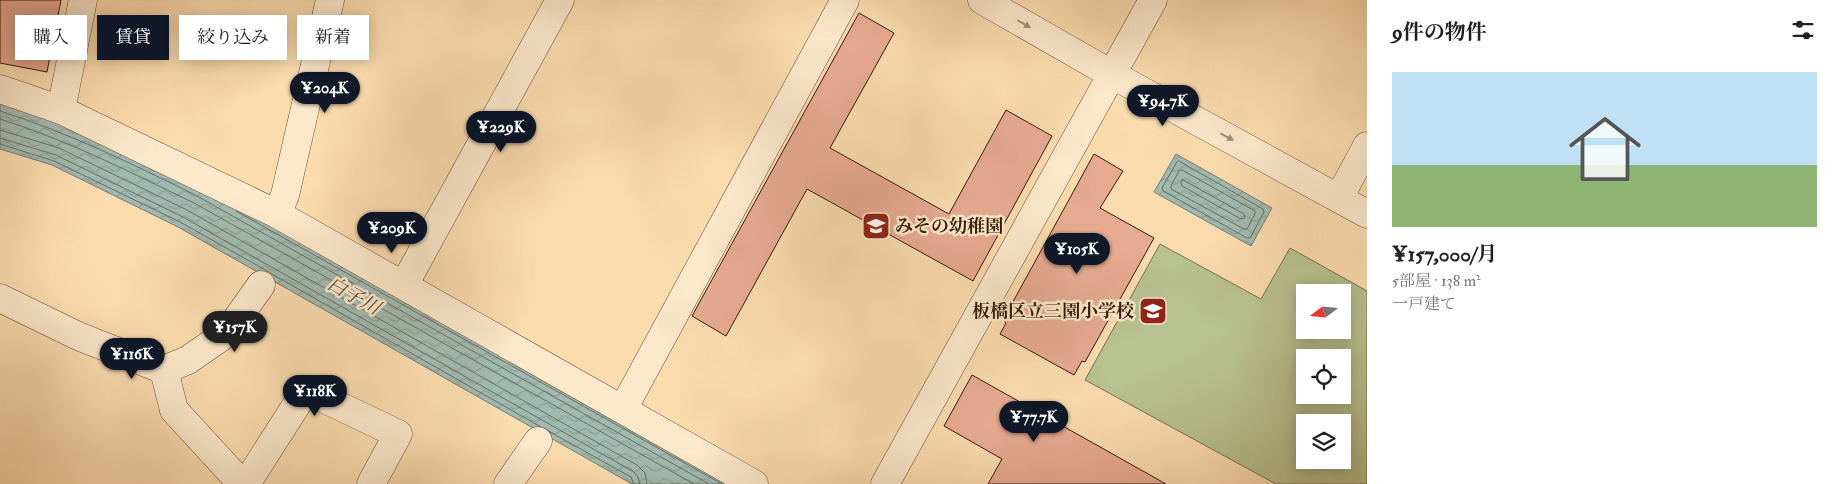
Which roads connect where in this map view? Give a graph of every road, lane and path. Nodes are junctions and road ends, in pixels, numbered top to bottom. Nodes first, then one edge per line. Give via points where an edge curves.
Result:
1 (82, 0) edge
2 (330, 0) edge
3 (560, 0) edge
4 (845, 0) edge
5 (982, 0) edge
6 (1153, 0) edge
7 (1113, 75) junction
8 (0, 89) edge
9 (61, 110) junction
10 (1367, 146) edge
11 (1338, 198) junction
12 (277, 214) junction
13 (1367, 214) edge
14 (261, 285) dead end
15 (404, 285) junction
16 (0, 298) edge
17 (164, 370) junction
18 (623, 409) junction
19 (538, 441) dead end
20 (242, 484) edge
21 (246, 484) edge
22 (371, 484) edge
23 (508, 484) edge
24 (754, 484) edge
25 (885, 484) edge

1 - 9 street
2 - 12 street via 285,195
3 - 15 street
4 - 18 street
5 -> 7 street
6 - 7 street
7 -> 11 street
7 - 25 street
8 - 9 street
9 - 12 street
10 - 11 street
11 - 13 street
12 - 15 street
14 - 17 street via 227,333 188,360
15 - 18 street
16 - 17 street via 78,336
17 - 20 street via 174,410
18 - 24 street
19 - 23 street
21 - 22 street via 306,390 398,434

